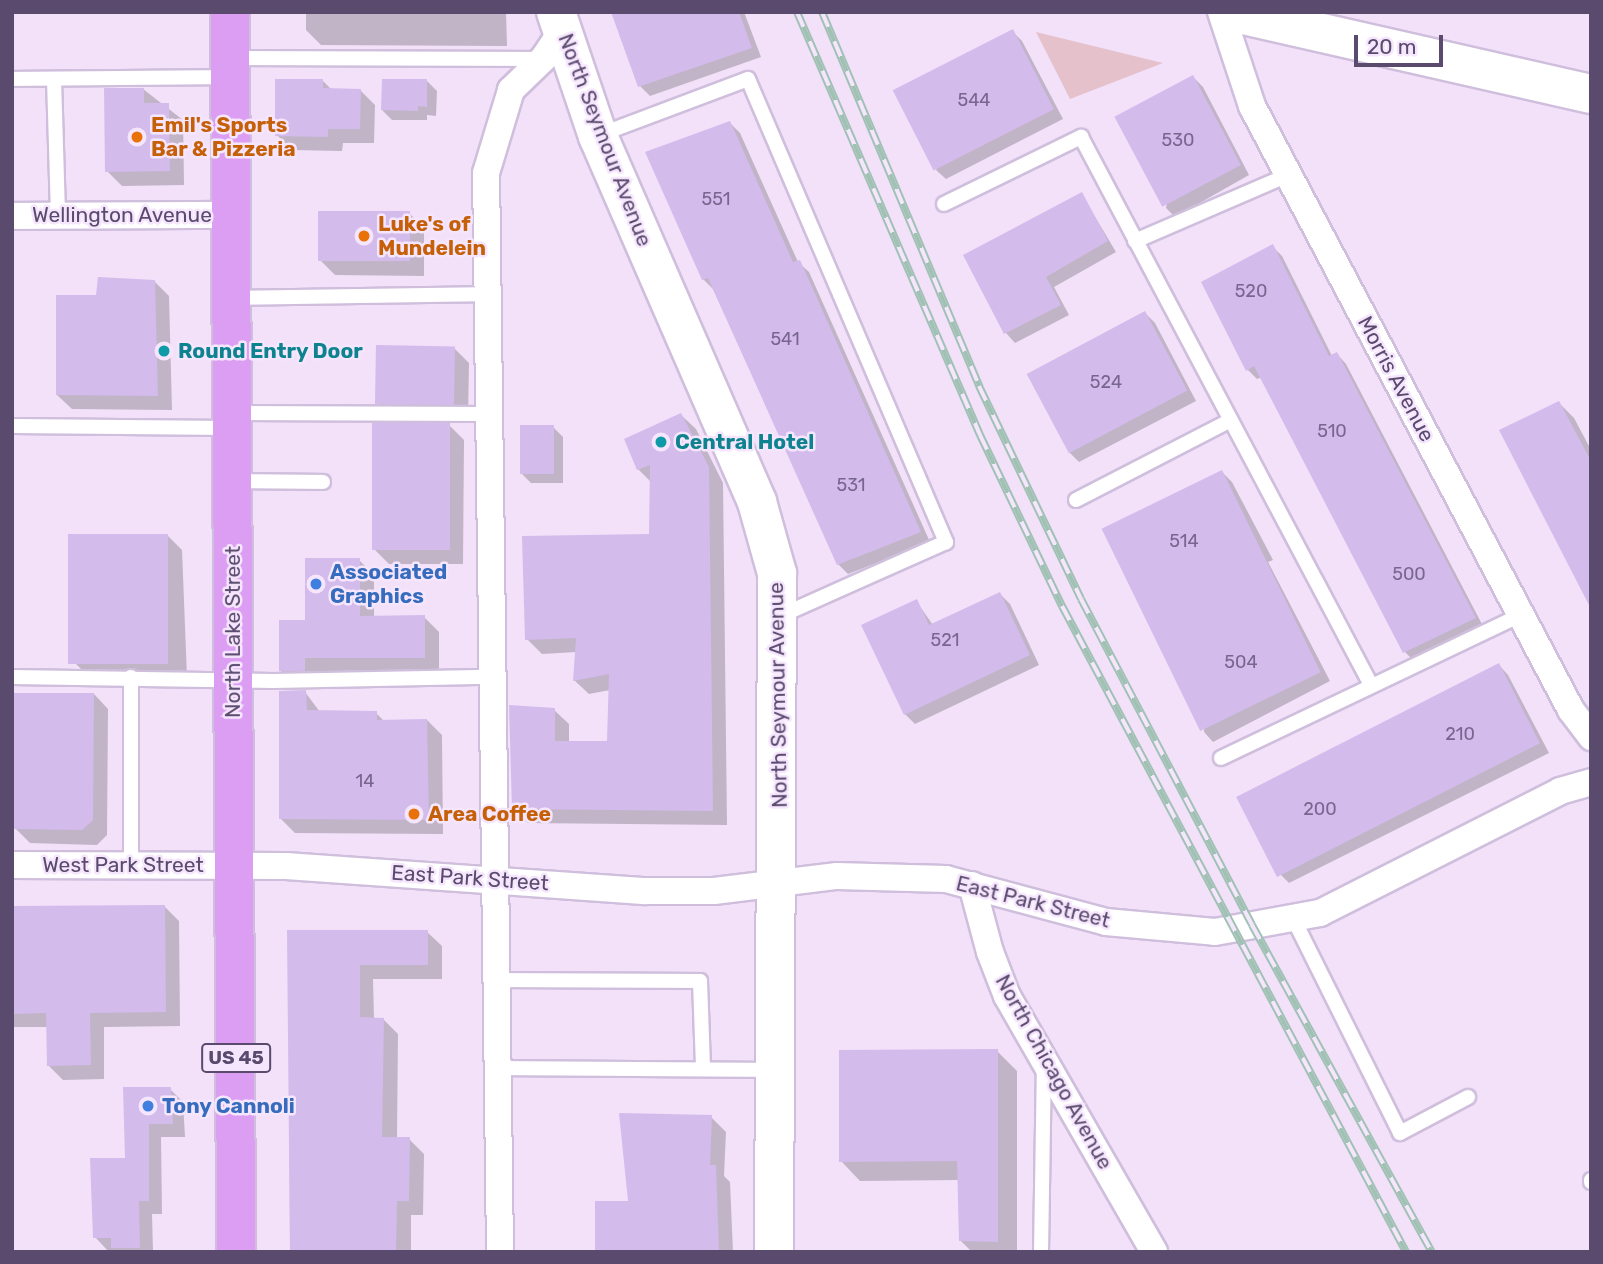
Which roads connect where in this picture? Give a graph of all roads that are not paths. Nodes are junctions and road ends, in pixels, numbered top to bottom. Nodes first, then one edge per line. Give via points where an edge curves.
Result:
1 (230, 12) edge
2 (1221, 12) edge
3 (1230, 12) edge
4 (553, 34) edge
5 (230, 68) junction
6 (12, 79) edge
7 (54, 79) junction
8 (1591, 94) edge
9 (598, 136) junction
10 (1288, 175) junction
11 (944, 204) dead end
12 (231, 215) junction
13 (12, 216) edge
14 (58, 216) junction
15 (1135, 242) junction
16 (488, 294) junction
17 (232, 298) junction
18 (489, 414) junction
19 (232, 420) junction
20 (1229, 421) junction
21 (12, 426) edge
22 (233, 481) junction
23 (323, 482) dead end
24 (1076, 500) dead end
25 (1521, 615) junction
26 (778, 617) junction
27 (12, 677) edge
28 (131, 677) junction
29 (491, 677) junction
30 (233, 680) junction
31 (1371, 685) junction
32 (1591, 737) edge
33 (1220, 758) dead end
34 (1591, 782) edge
35 (235, 864) junction
36 (12, 865) edge
37 (131, 865) junction
38 (493, 879) junction
39 (774, 884) junction
40 (972, 885) junction
41 (1293, 918) junction
42 (495, 980) junction
43 (1044, 1059) junction
44 (496, 1068) junction
45 (703, 1069) junction
46 (776, 1070) junction
47 (1468, 1097) dead end
48 (236, 1252) edge
49 (500, 1252) edge
50 (774, 1252) edge
51 (1041, 1252) edge
52 (1154, 1252) edge

1 - 5 main road, North Lake Street / US 45
2 - 10 street, Morris Avenue via 1252,106
3 - 8 street
4 - 5 lane
4 - 9 street, North Seymour Avenue
4 - 16 street via 511,90 486,173
5 - 7 lane
5 - 12 main road, North Lake Street / US 45
6 - 7 lane
7 - 14 lane
9 - 26 street, North Seymour Avenue via 757,502 777,573
9 - 26 lane via 748,79 946,542
10 - 15 lane
10 - 25 street, Morris Avenue
11 - 15 lane via 1081,136
12 - 14 street, Wellington Avenue
12 - 17 main road, North Lake Street / US 45
13 - 14 street, Wellington Avenue
15 - 20 lane
16 - 17 lane
16 - 18 street
17 - 19 main road, North Lake Street / US 45
18 - 19 lane
18 - 29 street
19 - 21 lane
19 - 22 main road, North Lake Street / US 45
20 - 24 lane
20 - 31 lane
22 - 23 lane
22 - 30 main road, North Lake Street / US 45
25 - 31 lane
25 - 32 street, Morris Avenue
26 - 39 street, North Seymour Avenue via 779,816
27 - 28 lane
28 - 30 lane
28 - 37 lane
29 - 30 lane
29 - 38 street
30 - 35 main road, North Lake Street / US 45
31 - 33 lane
34 - 41 street, East Park Street via 1560,791 1320,913
35 - 37 street, West Park Street
35 - 38 street, East Park Street
35 - 48 main road, North Lake Street / US 45
36 - 37 street, West Park Street
38 - 39 street, East Park Street via 646,891 714,891
38 - 42 street
39 - 40 street, East Park Street via 837,877 946,879
39 - 46 street, North Seymour Avenue
40 - 41 street, East Park Street via 1106,922 1215,932
40 - 43 street, North Chicago Avenue via 1007,996
41 - 47 lane via 1400,1133
42 - 44 street
42 - 45 lane via 700,981
43 - 51 lane
43 - 52 street, North Chicago Avenue
44 - 45 lane
44 - 49 street
45 - 46 lane
46 - 50 street, North Seymour Avenue

